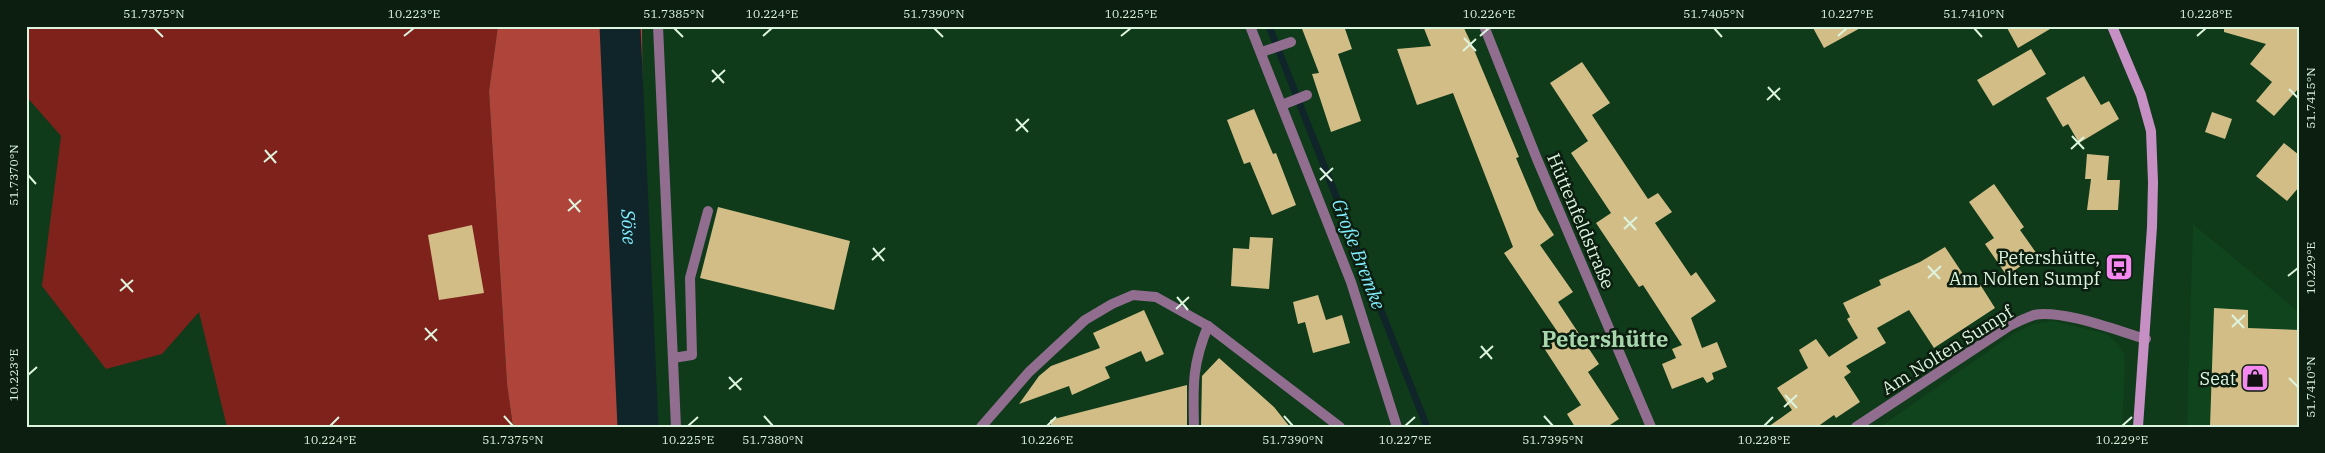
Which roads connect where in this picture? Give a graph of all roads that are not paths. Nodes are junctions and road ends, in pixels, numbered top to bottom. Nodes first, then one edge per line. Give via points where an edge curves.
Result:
1 (658, 26) edge
2 (1250, 26) edge
3 (2112, 26) edge
4 (1486, 27) edge
5 (1291, 42) dead end
6 (1267, 51) junction
7 (1307, 95) dead end
8 (1282, 105) junction
9 (708, 211) dead end
10 (1208, 326) junction
11 (2146, 339) junction
12 (673, 358) junction
13 (676, 427) edge
14 (981, 427) edge
15 (1194, 427) edge
16 (1340, 427) edge
17 (1398, 427) edge
18 (1651, 427) edge
19 (1856, 427) edge
20 (2138, 427) edge

1 - 12 street
2 - 6 street
3 - 11 street via 2141,95 2151,131 2153,182
4 - 18 street, Hüttenfeldstraße via 1536,159
5 - 6 street
6 - 8 street
7 - 8 street
8 - 17 street via 1351,282
9 - 12 street via 690,278 692,355
10 - 14 street via 1156,297 1134,295 1112,304 1085,320 1029,372
10 - 15 street via 1192,379
10 - 16 street
11 - 19 street, Am Nolten Sumpf via 2090,322 2055,315 2035,315 2009,326
11 - 20 street
12 - 13 street

